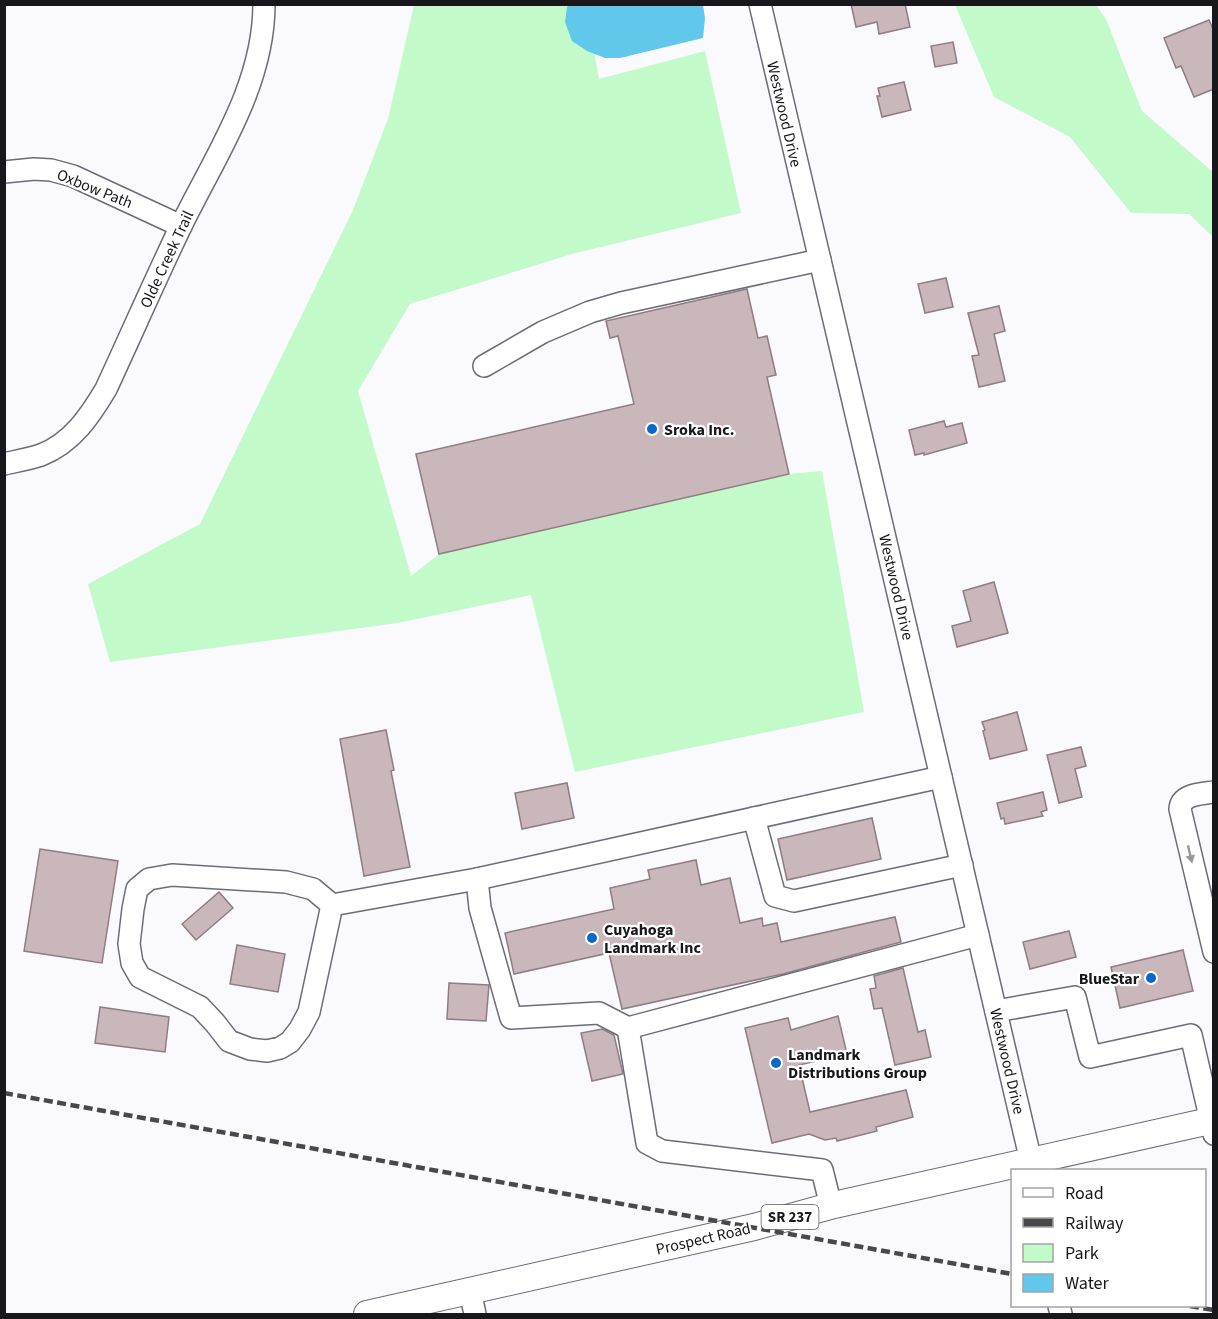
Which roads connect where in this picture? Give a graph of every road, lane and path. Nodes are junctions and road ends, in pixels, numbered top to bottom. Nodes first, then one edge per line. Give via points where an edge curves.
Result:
1 (264, 4) edge
2 (760, 4) edge
3 (4, 172) edge
4 (181, 226) junction
5 (820, 260) junction
6 (484, 366) dead end
7 (4, 464) edge
8 (941, 777) junction
9 (1214, 792) edge
10 (754, 818) junction
11 (962, 865) junction
12 (477, 879) junction
13 (332, 905) junction
14 (978, 935) junction
15 (1214, 952) edge
16 (996, 1011) junction
17 (628, 1028) junction
18 (1213, 1125) edge
19 (1032, 1166) edge
20 (1017, 1169) edge
21 (1011, 1170) edge
22 (831, 1206) junction
23 (473, 1303) edge
24 (367, 1314) edge

1 - 4 street, Olde Creek Trail via 256,61 241,105
2 - 5 street, Westwood Drive
3 - 4 street, Oxbow Path via 34,169 73,176
4 - 7 street, Olde Creek Trail via 91,414 57,446
5 - 6 street via 590,312 543,332
5 - 8 street, Westwood Drive
8 - 10 street
8 - 11 street, Westwood Drive
9 -> 15 street via 1184,798 1180,803
10 - 11 street via 775,896 794,901
10 - 12 street
11 - 14 street, Westwood Drive
12 - 13 street
12 - 17 street via 480,908 511,1018 599,1013
13 - 13 street via 312,889 286,882 172,875 148,879 137,889 133,909 129,944 132,963 140,977 200,1007 229,1041 250,1049 280,1048 290,1042 309,1012
14 - 16 street, Westwood Drive
14 - 17 street
16 - 18 street via 1075,997 1090,1057 1191,1035
16 - 19 street, Westwood Drive
17 - 22 street via 647,1143 662,1151 822,1170
18 - 19 main road, Prospect Road / SR 237
19 - 20 main road, Prospect Road / SR 237
21 - 22 main road, Prospect Road / SR 237
22 - 23 main road, Prospect Road / SR 237
23 - 24 main road, Prospect Road / SR 237

